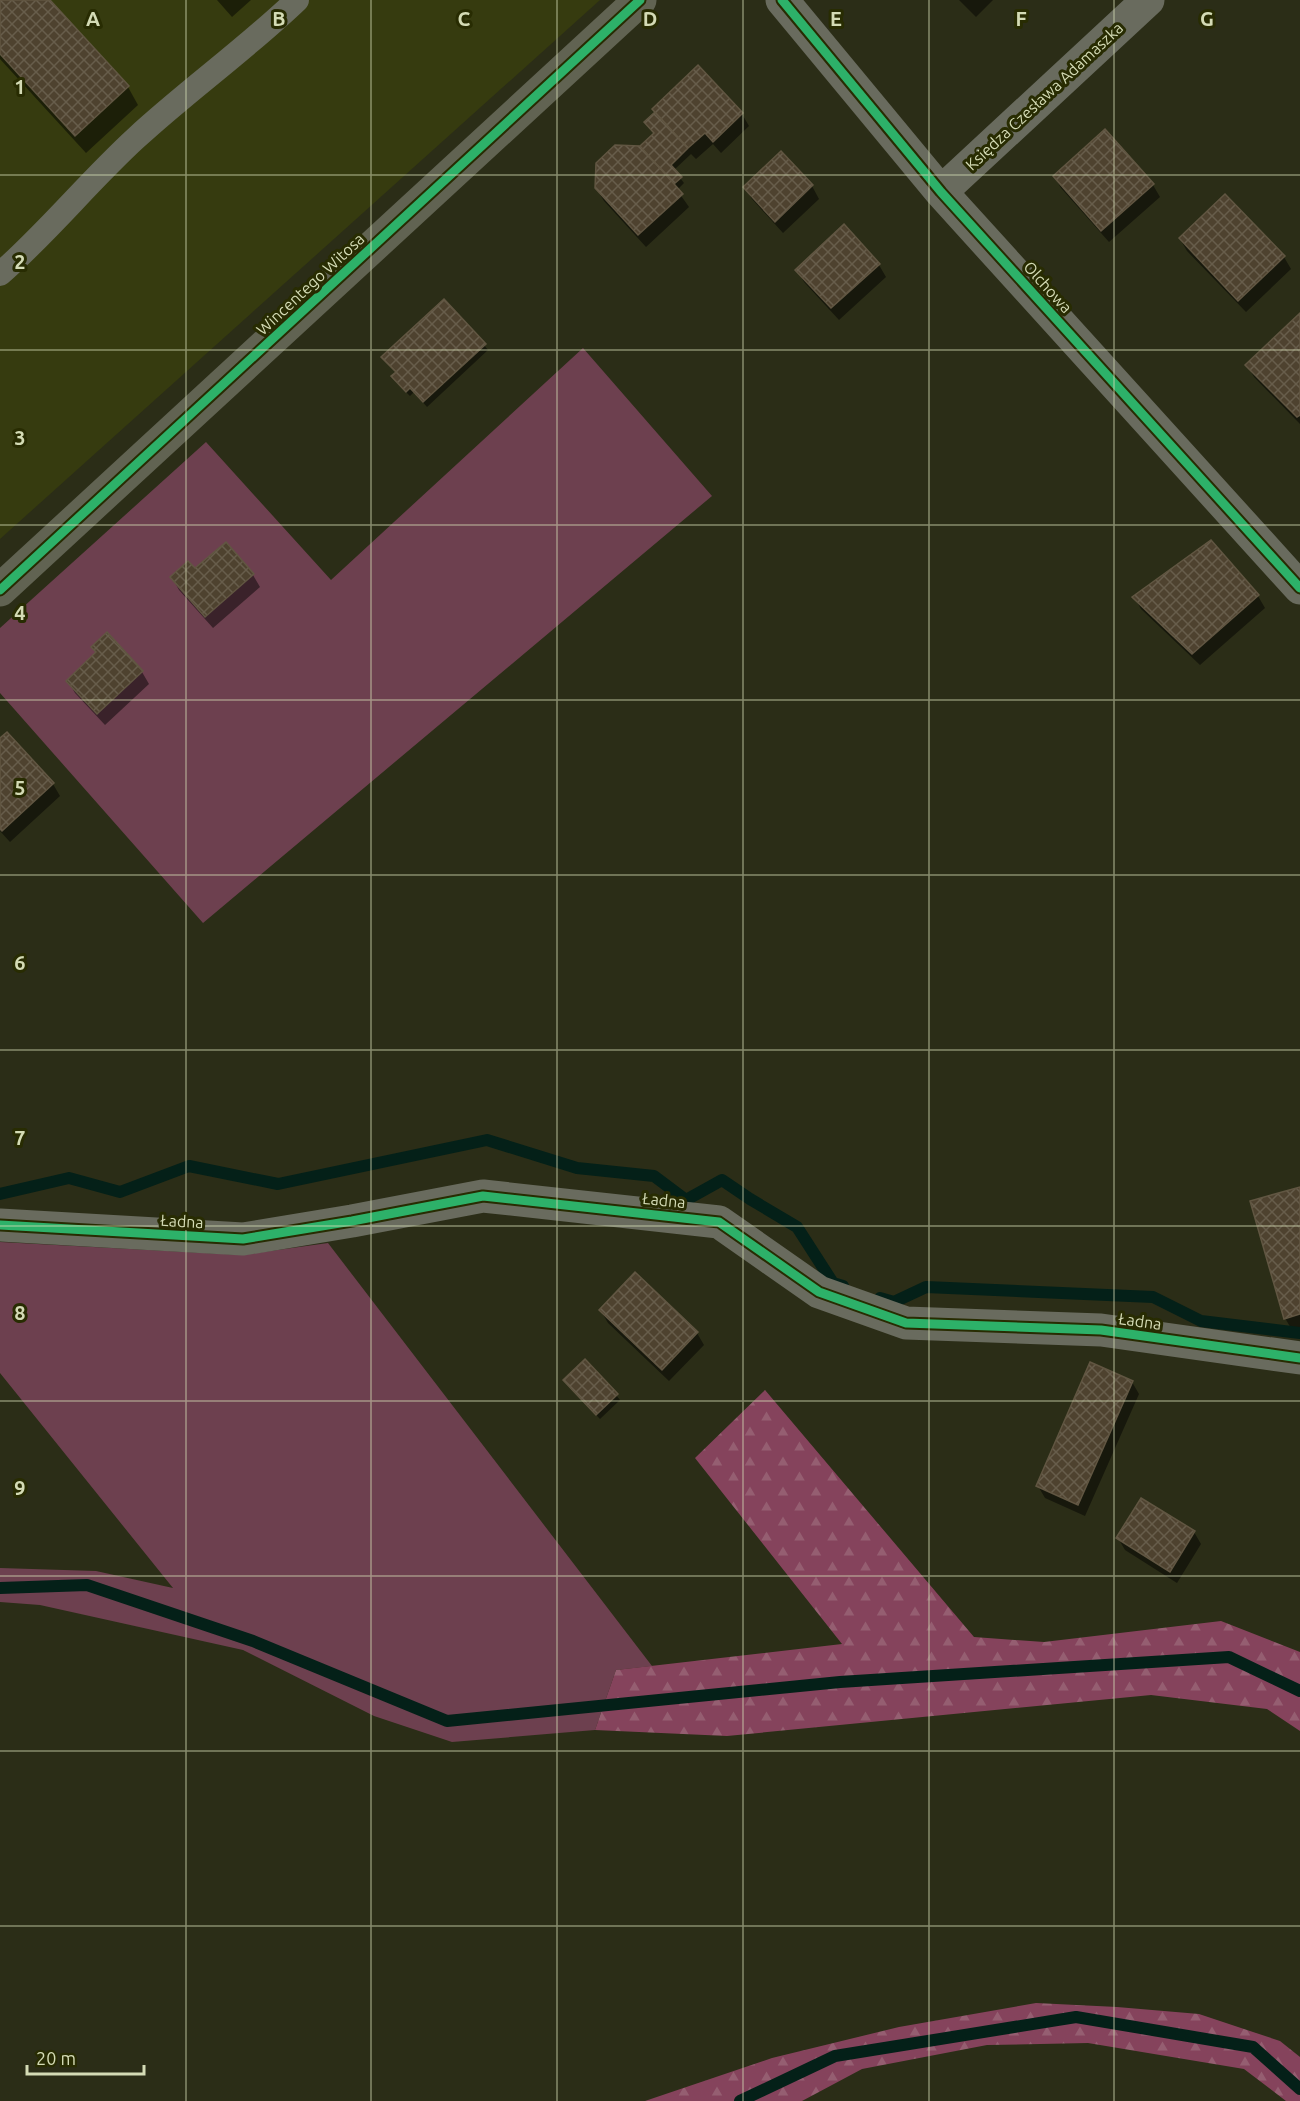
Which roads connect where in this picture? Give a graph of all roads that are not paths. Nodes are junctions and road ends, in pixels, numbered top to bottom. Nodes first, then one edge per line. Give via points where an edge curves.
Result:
1 (297, 0) edge
2 (640, 0) edge
3 (782, 0) edge
4 (1148, 0) edge
5 (941, 192) junction
6 (0, 274) edge
7 (1300, 588) edge
8 (0, 590) edge
9 (0, 1225) edge
10 (1300, 1358) edge

1 - 6 lane via 176,101
2 - 8 street, Wincentego Witosa
3 - 5 street, Olchowa
4 - 5 street, Księdza Czesława Adamaszka
5 - 7 street, Olchowa
9 - 10 street, Ładna via 243,1239 483,1196 719,1222 819,1292 906,1323 1101,1330

